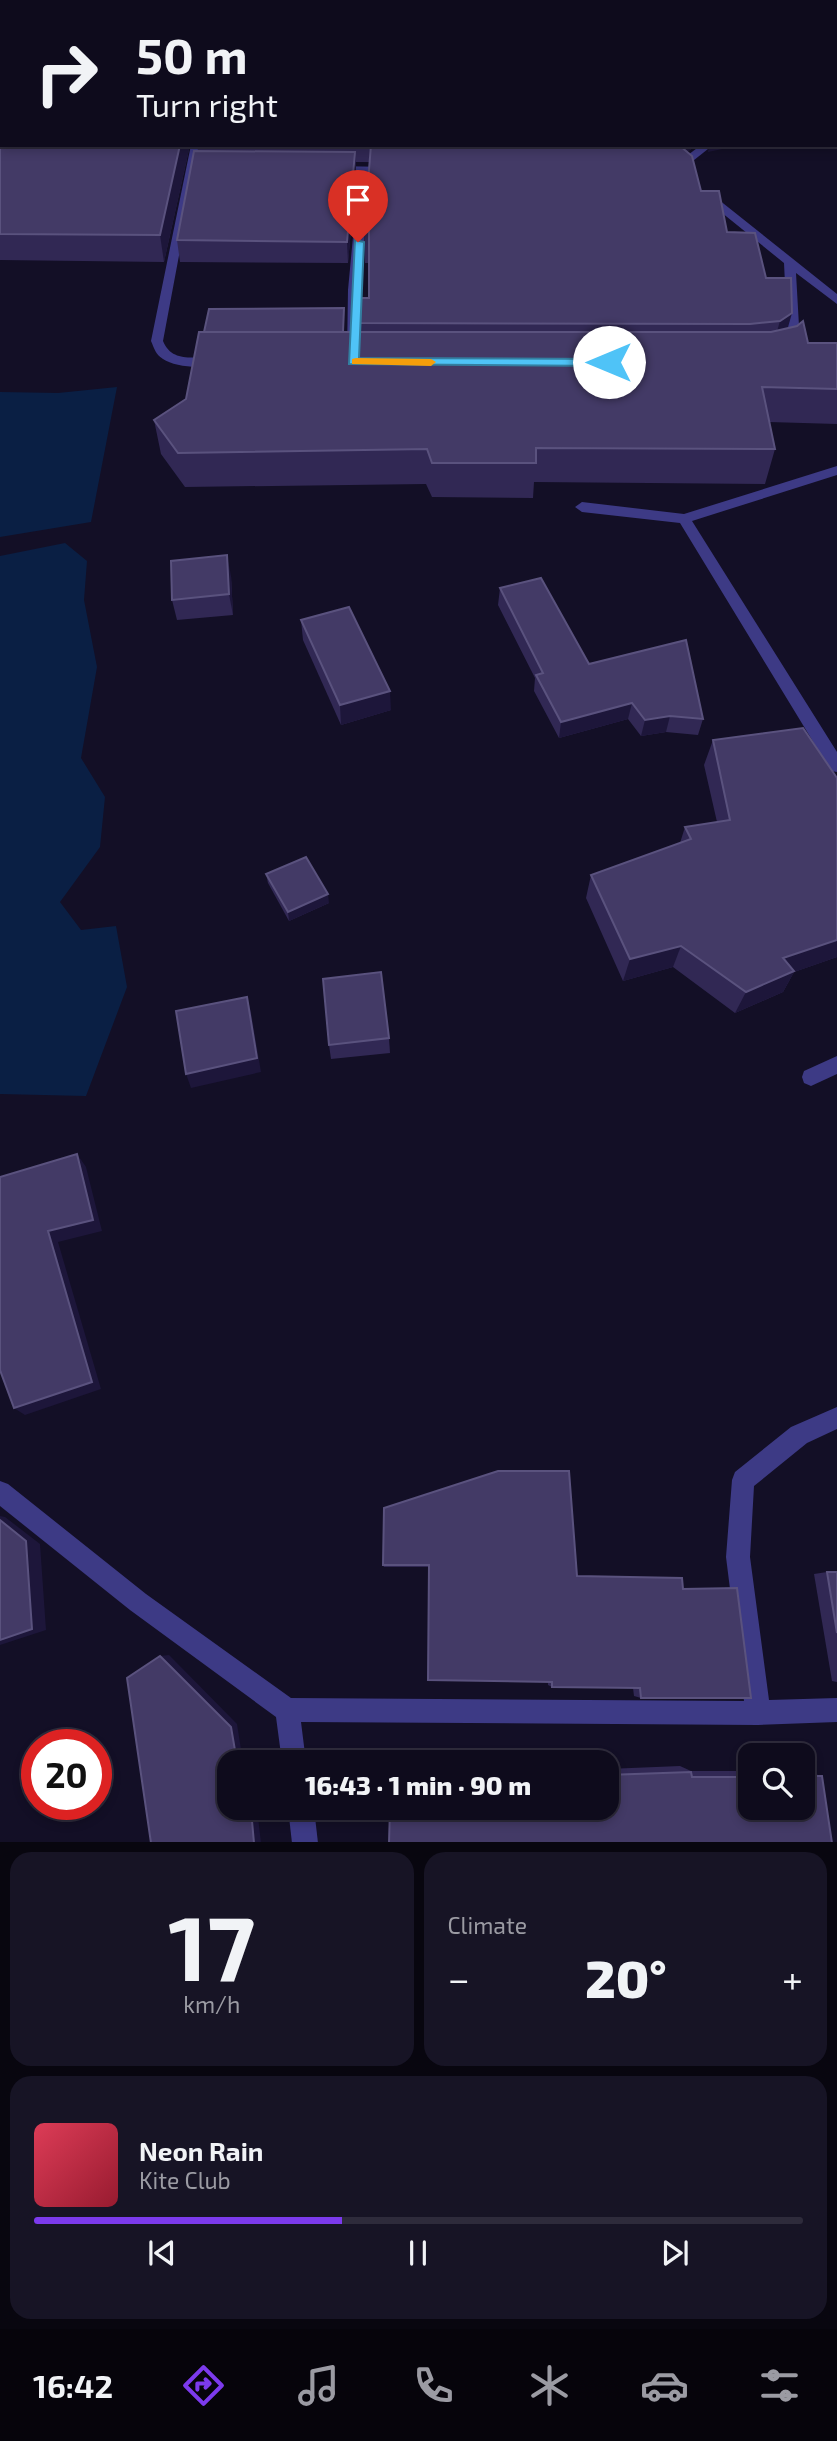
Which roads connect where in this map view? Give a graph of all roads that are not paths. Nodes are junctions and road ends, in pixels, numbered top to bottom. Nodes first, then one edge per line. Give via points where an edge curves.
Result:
1 (195, 147) edge
2 (706, 147) edge
3 (190, 167) junction
4 (230, 168) edge
5 (324, 169) edge
6 (661, 169) edge
7 (365, 170) junction
8 (405, 170) edge
9 (684, 177) junction
10 (790, 263) junction
11 (837, 300) edge
12 (775, 359) edge
13 (234, 361) edge
14 (351, 361) edge
15 (837, 470) edge
16 (582, 507) dead end
17 (684, 519) junction
18 (837, 766) edge
19 (837, 1065) edge
20 (811, 1077) dead end
21 (837, 1418) edge
22 (0, 1492) edge
23 (287, 1710) junction
24 (837, 1710) edge
25 (758, 1713) junction
26 (292, 1750) edge
27 (302, 1820) edge
28 (305, 1842) edge

1 - 3 street
2 - 9 street
3 - 4 street
3 - 13 street via 157,341 159,352 174,359
5 - 7 street
6 - 9 street
7 - 8 street
7 - 14 street
9 - 10 street
10 - 11 street
10 - 12 street via 792,347
15 - 17 street
16 - 17 street
17 - 18 street
19 - 20 street
21 - 25 street via 799,1435 743,1480 738,1557
22 - 23 street via 138,1602
23 - 25 street
23 - 26 street
24 - 25 street
27 - 28 street

